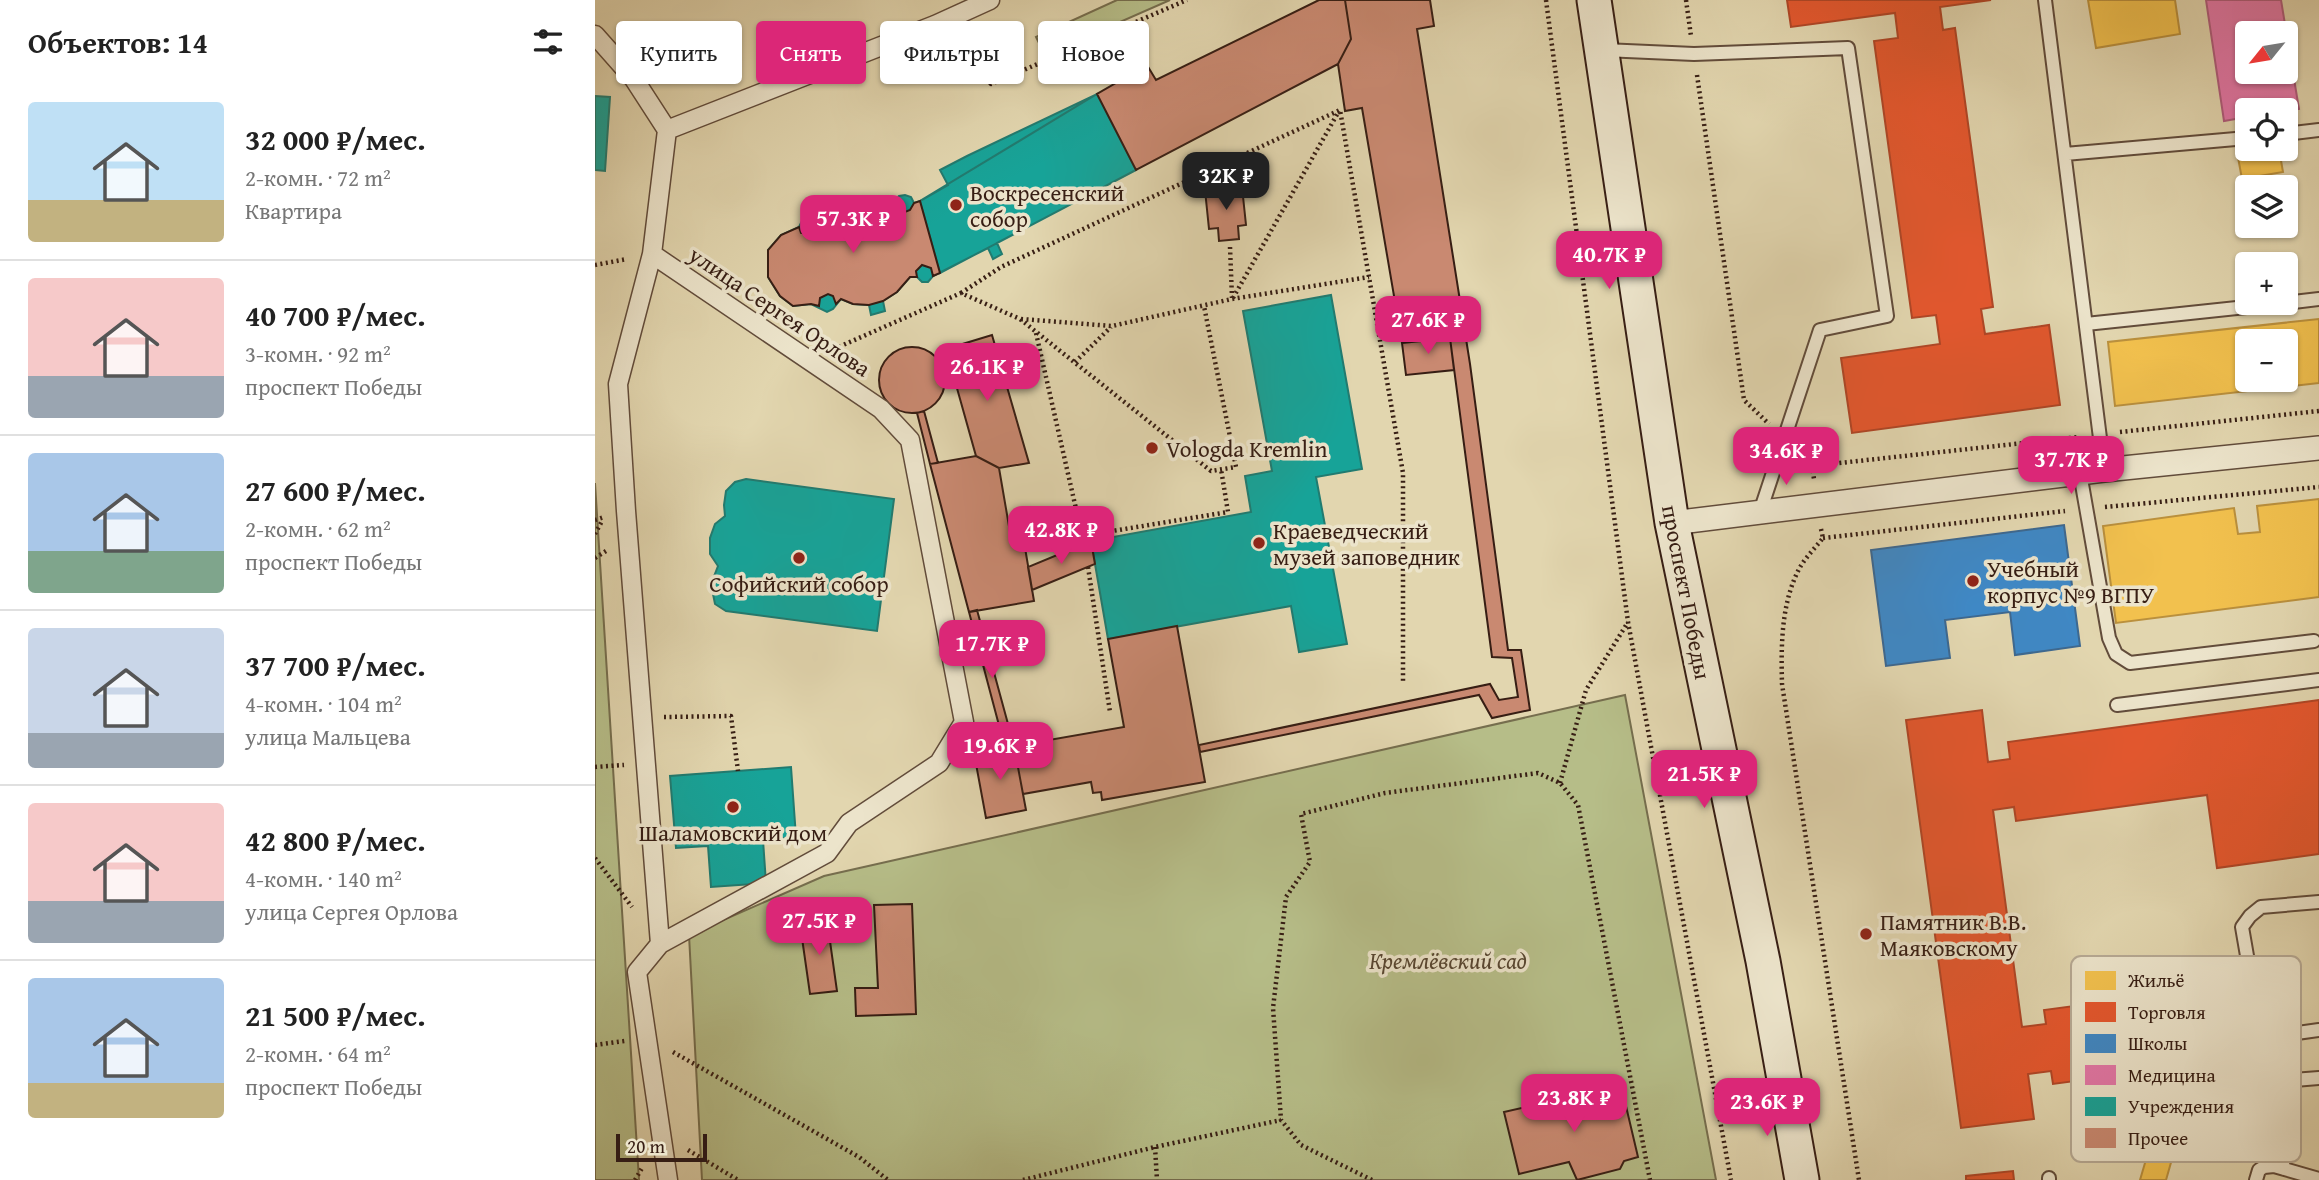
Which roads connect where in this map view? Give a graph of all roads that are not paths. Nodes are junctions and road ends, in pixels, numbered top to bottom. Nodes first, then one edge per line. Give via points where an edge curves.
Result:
1 (990, 0) edge
2 (1594, 0) edge
3 (2045, 0) edge
4 (595, 35) edge
5 (1600, 50) junction
6 (667, 130) junction
7 (2319, 130) edge
8 (2298, 132) edge
9 (2235, 139) edge
10 (2064, 154) junction
11 (652, 254) junction
12 (2319, 299) edge
13 (2298, 301) edge
14 (2235, 308) edge
15 (2086, 324) junction
16 (2319, 448) edge
17 (2104, 470) junction
18 (2080, 473) junction
19 (1760, 512) junction
20 (1672, 523) junction
21 (2314, 640) dead end
22 (2319, 680) edge
23 (2117, 705) dead end
24 (2319, 902) edge
25 (660, 944) junction
26 (2247, 956) edge
27 (2319, 1030) edge
28 (2301, 1032) edge
29 (2319, 1078) edge
30 (2301, 1079) edge
31 (2283, 1162) edge
32 (2284, 1169) junction
33 (2319, 1179) edge
34 (668, 1180) edge
35 (1802, 1180) edge
36 (2256, 1180) edge

1 - 6 street
2 - 5 main road, проспект Победы
3 - 10 lane
4 - 6 street via 634,79
5 - 19 lane via 1694,54 1848,48 1887,316 1820,330
5 - 20 main road, проспект Победы
6 - 11 street, улица Сергея Орлова
7 - 8 lane
9 - 10 lane
10 - 15 lane
11 - 25 street, улица Сергея Орлова via 618,384
11 - 25 street, улица Сергея Орлова via 881,409 910,440 964,722 939,763 849,823 827,853
12 - 13 lane
14 - 15 lane
15 - 17 lane
16 - 17 street
17 - 18 street
18 - 19 street
18 - 21 lane via 2109,638 2116,654 2130,663
19 - 20 street
20 - 35 main road, проспект Победы via 1763,961
22 - 23 lane
24 - 26 lane via 2261,907 2242,927
25 - 34 street, улица Сергея Орлова via 637,972
27 - 28 lane
29 - 30 lane
31 - 32 lane
32 - 33 lane
32 - 36 lane via 2264,1167

